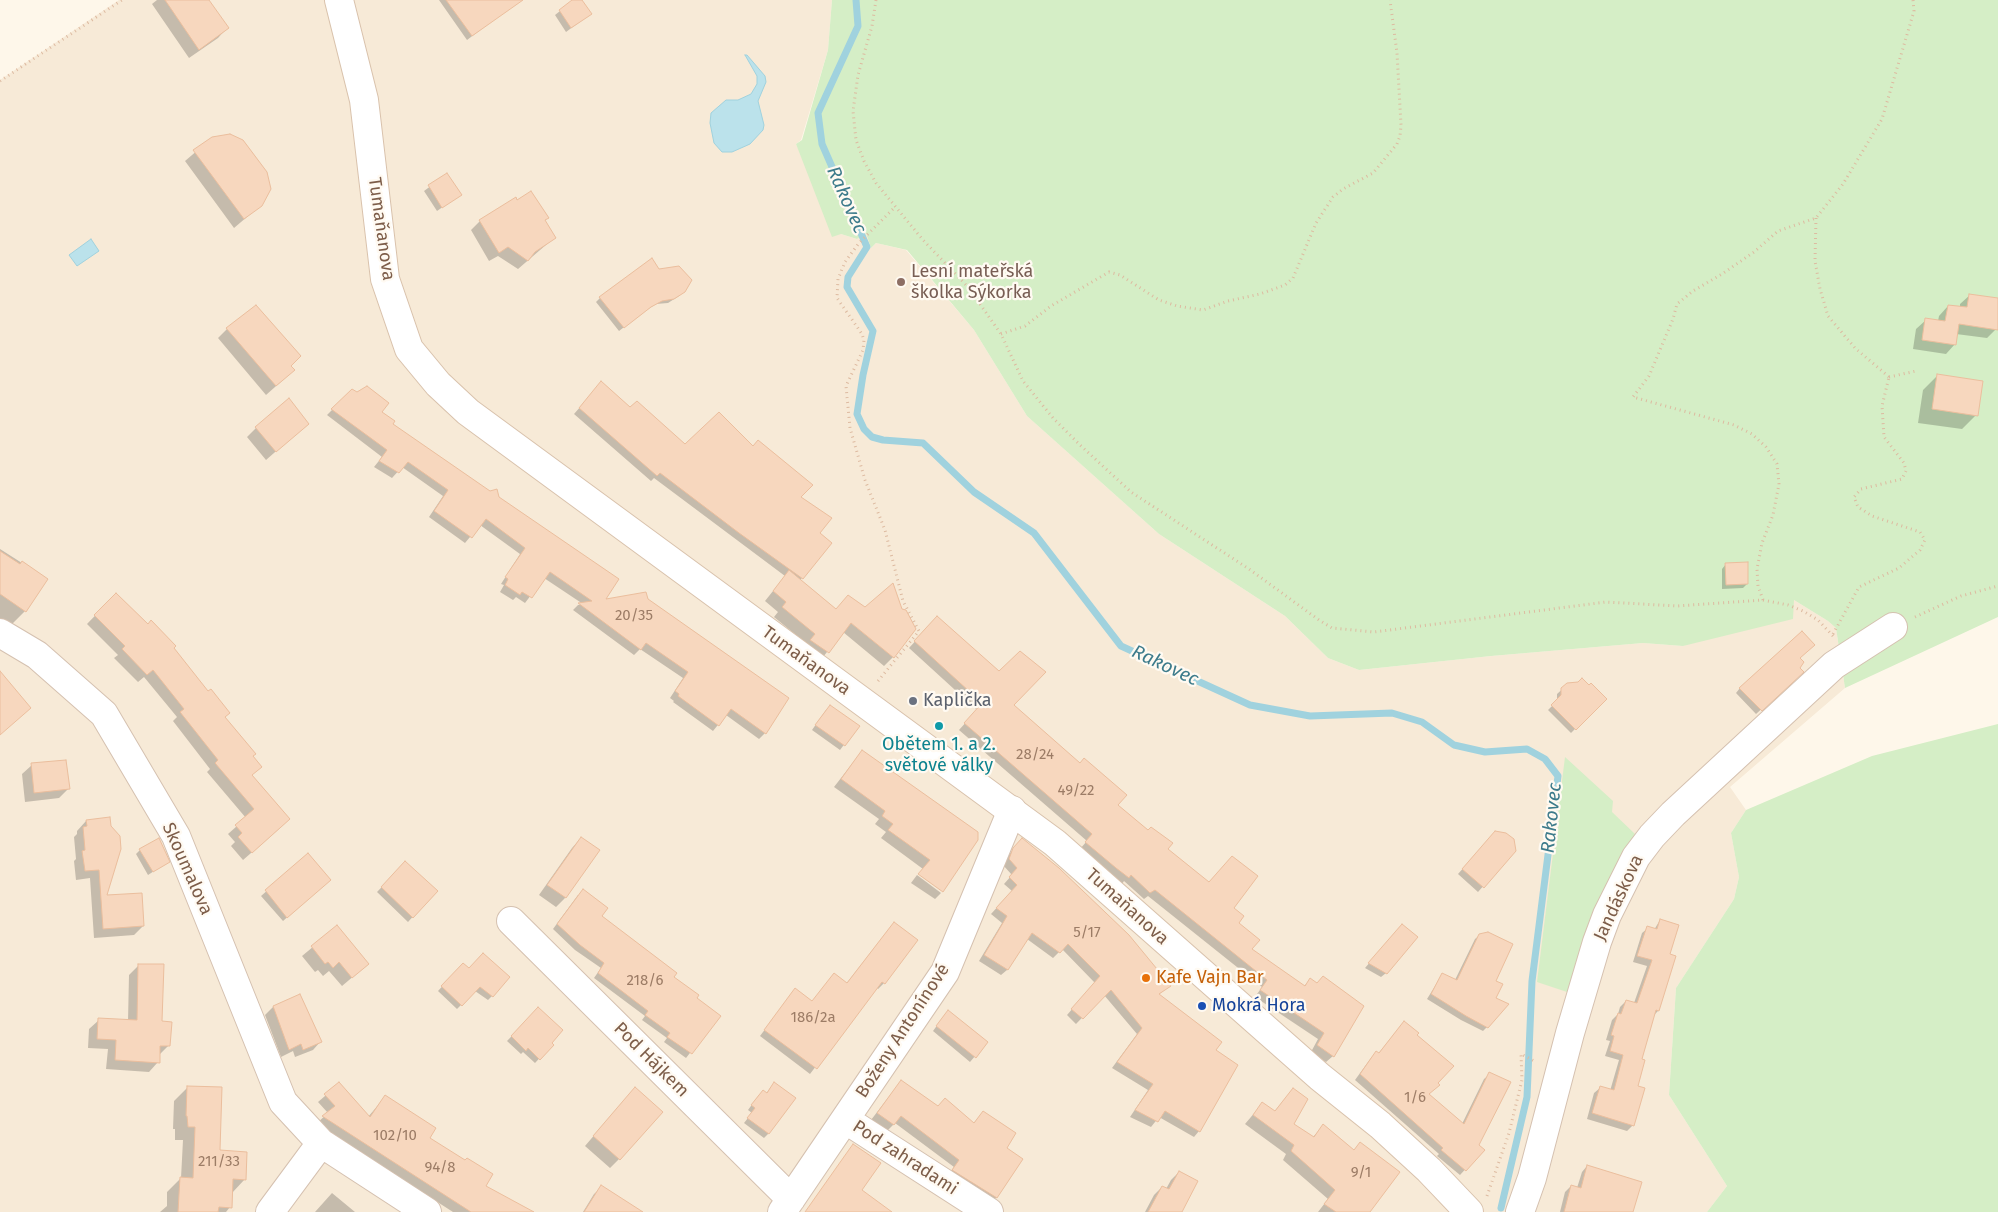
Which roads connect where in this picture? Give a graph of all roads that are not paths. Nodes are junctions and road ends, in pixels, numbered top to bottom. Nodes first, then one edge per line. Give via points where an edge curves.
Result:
1 (339, 0) edge
2 (1893, 627) road end
3 (0, 633) edge
4 (1012, 810) junction
5 (511, 921) dead end
6 (846, 1120) junction
7 (321, 1143) junction
8 (1478, 1205) edge
9 (787, 1206) edge
10 (270, 1212) edge
11 (427, 1212) edge
12 (989, 1212) edge
13 (1520, 1212) edge

1 - 4 street, Tumaňanova via 364,100 386,279 409,349 438,384 468,412
2 - 13 street, Jandáskova via 1834,665 1673,814 1636,857 1597,942
3 - 7 street, Skoumalova via 37,655 104,714 176,836 283,1102
4 - 6 street, Boženy Antonínové via 945,972
4 - 8 street, Tumaňanova via 1055,843 1429,1170
5 - 9 street, Pod Hájkem
6 - 9 street, Boženy Antonínové
6 - 12 street, Pod zahradami
7 - 10 street
7 - 11 street, Skoumalova

